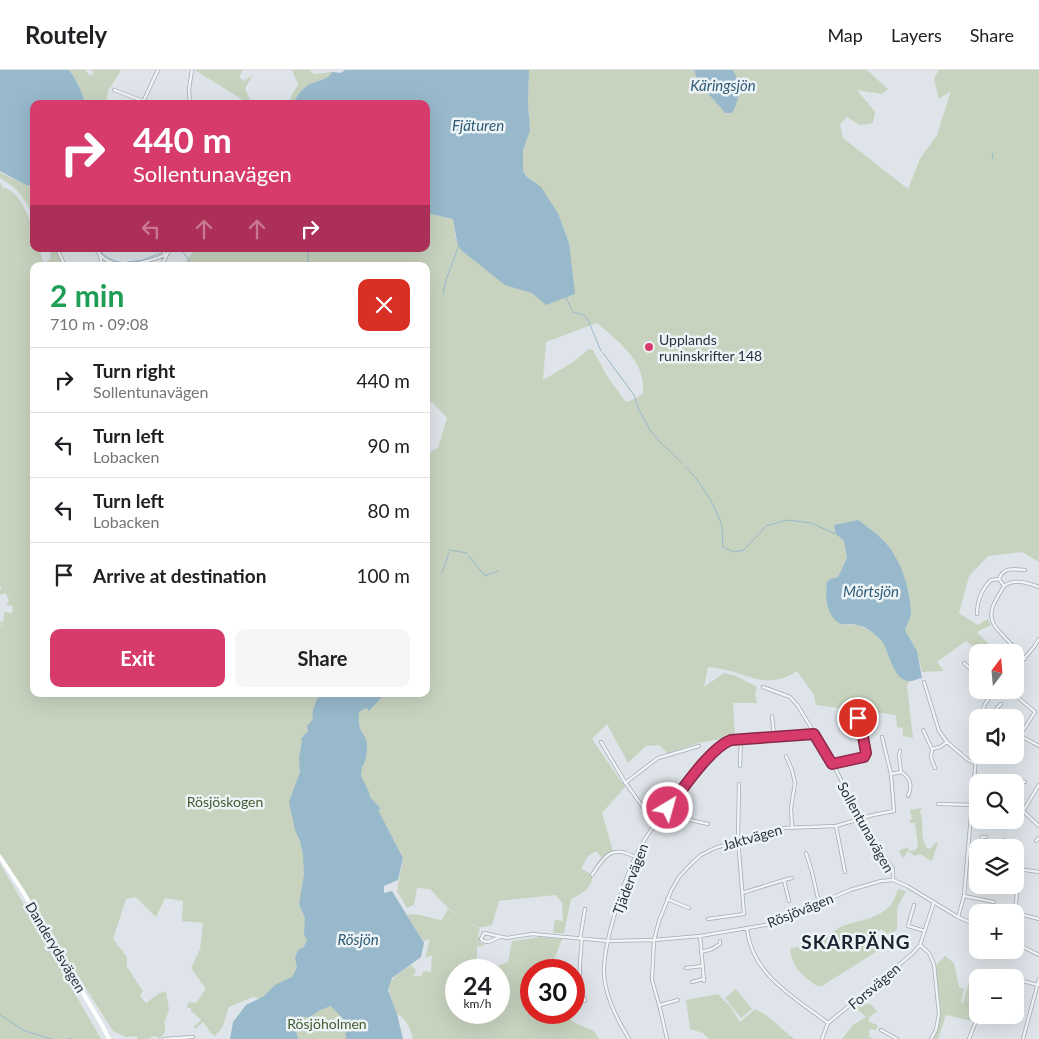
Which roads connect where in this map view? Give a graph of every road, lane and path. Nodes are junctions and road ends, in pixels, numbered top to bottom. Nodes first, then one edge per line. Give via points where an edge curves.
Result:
1 (158, 70) edge
2 (192, 70) edge
3 (114, 90) dead end
4 (138, 100) edge
5 (144, 100) edge
6 (190, 100) edge
7 (98, 252) edge
8 (164, 252) edge
9 (168, 252) edge
10 (100, 255) junction
11 (166, 255) junction
12 (101, 262) edge
13 (110, 262) edge
14 (147, 262) edge
15 (163, 262) edge
16 (1025, 570) dead end
17 (999, 579) junction
18 (1004, 586) junction
19 (1039, 587) edge
20 (976, 614) dead end
21 (1039, 639) edge
22 (1034, 647) junction
23 (1039, 650) edge
24 (1025, 659) joint
25 (964, 663) dead end
26 (969, 668) edge
27 (924, 682) dead end
28 (763, 687) dead end
29 (1020, 699) edge
30 (1001, 704) dead end
31 (997, 709) edge
32 (772, 716) dead end
33 (858, 718) dead end
34 (1024, 729) edge
35 (923, 730) dead end
36 (814, 734) junction
37 (774, 736) junction
38 (882, 737) dead end
39 (1024, 737) edge
40 (741, 738) junction
41 (601, 742) dead end
42 (947, 742) junction
43 (698, 746) dead end
44 (1039, 746) edge
45 (932, 749) junction
46 (900, 751) dead end
47 (786, 756) dead end
48 (969, 760) edge
49 (832, 764) junction
50 (740, 766) dead end
51 (935, 768) dead end
52 (901, 772) junction
53 (891, 774) junction
54 (625, 783) junction
55 (739, 784) dead end
56 (1039, 785) edge
57 (908, 796) dead end
58 (938, 804) dead end
59 (969, 804) edge
60 (1024, 809) edge
61 (667, 810) junction
62 (1024, 812) edge
63 (860, 819) junction
64 (655, 824) junction
65 (708, 824) dead end
66 (836, 826) junction
67 (1039, 826) edge
68 (792, 827) junction
69 (969, 829) edge
70 (986, 837) dead end
71 (1039, 838) edge
72 (982, 839) edge
73 (1036, 841) dead end
74 (738, 842) junction
75 (968, 850) joint
76 (806, 853) dead end
77 (0, 857) edge
78 (635, 857) junction
79 (1024, 870) edge
80 (845, 872) dead end
81 (1039, 872) edge
82 (592, 876) dead end
83 (792, 878) dead end
84 (784, 880) junction
85 (893, 880) junction
86 (742, 893) junction
87 (964, 896) junction
88 (667, 899) junction
89 (789, 901) dead end
90 (819, 902) junction
91 (934, 902) junction
92 (994, 902) dead end
93 (914, 905) dead end
94 (689, 908) dead end
95 (585, 909) dead end
96 (1024, 915) edge
97 (958, 917) junction
98 (1039, 919) edge
99 (708, 920) dead end
100 (969, 922) edge
101 (747, 929) junction
102 (925, 931) junction
103 (700, 936) junction
104 (500, 937) junction
105 (581, 939) junction
106 (654, 940) junction
107 (608, 941) junction
108 (720, 941) dead end
109 (920, 944) junction
110 (1024, 948) edge
111 (701, 952) junction
112 (1039, 955) edge
113 (580, 959) edge
114 (702, 966) junction
115 (686, 968) dead end
116 (1039, 979) edge
117 (1024, 981) edge
118 (692, 982) dead end
119 (1038, 985) junction
120 (1034, 997) junction
121 (1039, 998) edge
122 (678, 1000) dead end
123 (660, 1005) junction
124 (828, 1023) junction
125 (975, 1024) edge
126 (881, 1030) dead end
127 (193, 1037) dead end
128 (665, 1038) edge
129 (109, 1039) edge
130 (164, 1039) edge
131 (629, 1039) edge
132 (822, 1039) edge
133 (896, 1039) edge
134 (931, 1039) edge
135 (969, 1039) edge
136 (1023, 1039) edge

1 - 5 street
2 - 6 street
3 - 4 street
7 - 10 street
8 - 11 street
9 - 11 street
10 - 12 street
10 - 13 street
11 - 14 street
11 - 15 street
16 - 17 street via 1004,570
17 - 18 street
17 - 20 street via 991,580 985,586
18 - 19 street via 1010,582 1024,582
18 - 24 street via 991,609 992,622
21 - 22 street
22 - 23 street
22 - 24 street
25 - 26 street
27 - 42 street via 939,731
28 - 36 street, Sollentunavägen via 790,697
29 - 34 street via 1035,712
30 - 31 street
32 - 37 street
33 - 49 street via 865,755
35 - 45 street
36 - 37 street, Tjädervägen
36 - 49 street, Sollentunavägen
37 - 40 street, Tjädervägen
38 - 53 street
39 - 44 street
40 - 50 street
40 - 61 street, Tjädervägen via 722,743
41 - 54 street
42 - 45 street
42 - 48 street
43 - 54 street via 658,758
45 - 51 street via 930,758
46 - 52 street
47 - 68 street via 795,783
49 - 63 street, Sollentunavägen
52 - 53 street
52 - 57 street via 910,780
53 - 63 street, Jaktvägen via 894,811
54 - 64 street
55 - 74 street
56 - 60 street
58 - 59 street
61 - 64 street, Tjädervägen
61 - 65 street via 681,818
62 - 67 street
63 - 66 street, Jaktvägen
63 - 85 street, Sollentunavägen via 892,869
64 - 78 street, Tjädervägen
66 - 68 street, Jaktvägen
66 - 80 street
68 - 74 street, Jaktvägen
69 - 75 street
70 - 72 street via 982,836
71 - 73 street
74 - 86 street
74 - 88 street, Jaktvägen via 701,855 679,877
75 - 87 street
76 - 90 street
77 - 129 main road, Danderydsvägen
78 - 82 street via 618,851 608,854
78 - 107 street, Tjädervägen
79 - 81 street
83 - 84 street
84 - 86 street
84 - 89 street
85 - 90 street, Rösjövägen via 870,884
85 - 91 street
86 - 99 street via 744,914
87 - 92 street
87 - 97 street
88 - 94 street
88 - 106 street, Jaktvägen
90 - 101 street, Rösjövägen via 771,924
91 - 97 street
91 - 102 street, Forsvägen
93 - 102 street via 908,926
95 - 105 street
96 - 98 street
97 - 100 street
101 - 103 street, Rösjövägen
101 - 124 street via 749,946 761,968
102 - 109 street, Forsvägen
103 - 106 street, Rösjövägen
103 - 111 street
104 - 104 street, Rösjövägen via 484,933 481,939 488,942
104 - 105 street, Rösjövägen via 532,934
105 - 107 street, Rösjövägen
105 - 113 street
106 - 107 street, Rösjövägen
106 - 123 street, Jaktvägen via 652,980
107 - 131 street, Tjädervägen via 604,969 607,988
108 - 111 street via 712,949
109 - 124 street, Forsvägen
109 - 134 street via 934,964 939,1014
110 - 112 street
111 - 114 street
114 - 115 street
114 - 118 street via 704,980
116 - 119 street
117 - 119 street
119 - 120 street
120 - 121 street
120 - 136 street
122 - 123 street
123 - 128 street, Jaktvägen
124 - 132 street
125 - 135 street
126 - 133 street
127 - 130 street

